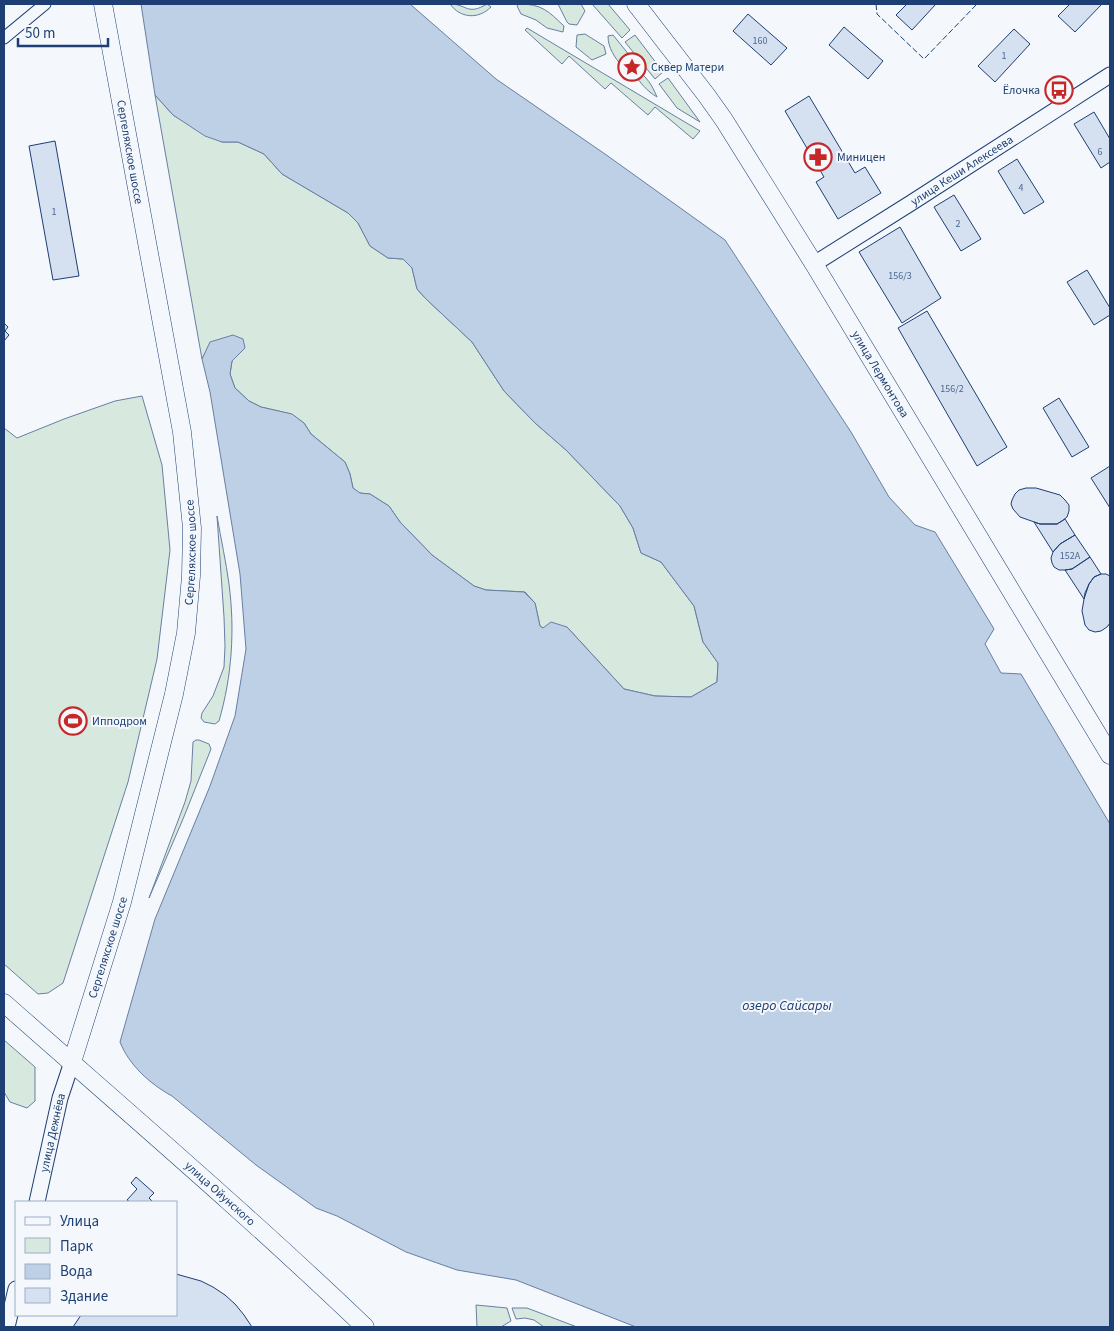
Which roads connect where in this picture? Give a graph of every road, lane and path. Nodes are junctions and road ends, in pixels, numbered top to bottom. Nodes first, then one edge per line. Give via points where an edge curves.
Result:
1 (45, 4) edge
2 (103, 4) edge
3 (636, 4) edge
4 (4, 38) edge
5 (1110, 75) edge
6 (814, 264) junction
7 (1110, 755) edge
8 (4, 1003) edge
9 (72, 1062) junction
10 (37, 1201) edge
11 (15, 1293) edge
12 (7, 1327) edge
13 (365, 1327) edge

1 - 4 street
2 - 9 main road, Сергеляхское шоссе via 182,432 192,528 191,576 186,633 174,694 122,902
3 - 6 main road, улица Лермонтова via 707,96
5 - 6 main road, улица Кеши Алексеева
6 - 7 main road, улица Лермонтова
8 - 9 main road, улица Ойунского
9 - 10 main road, улица Дежнёва via 60,1098
9 - 13 main road, улица Ойунского
11 - 12 main road

